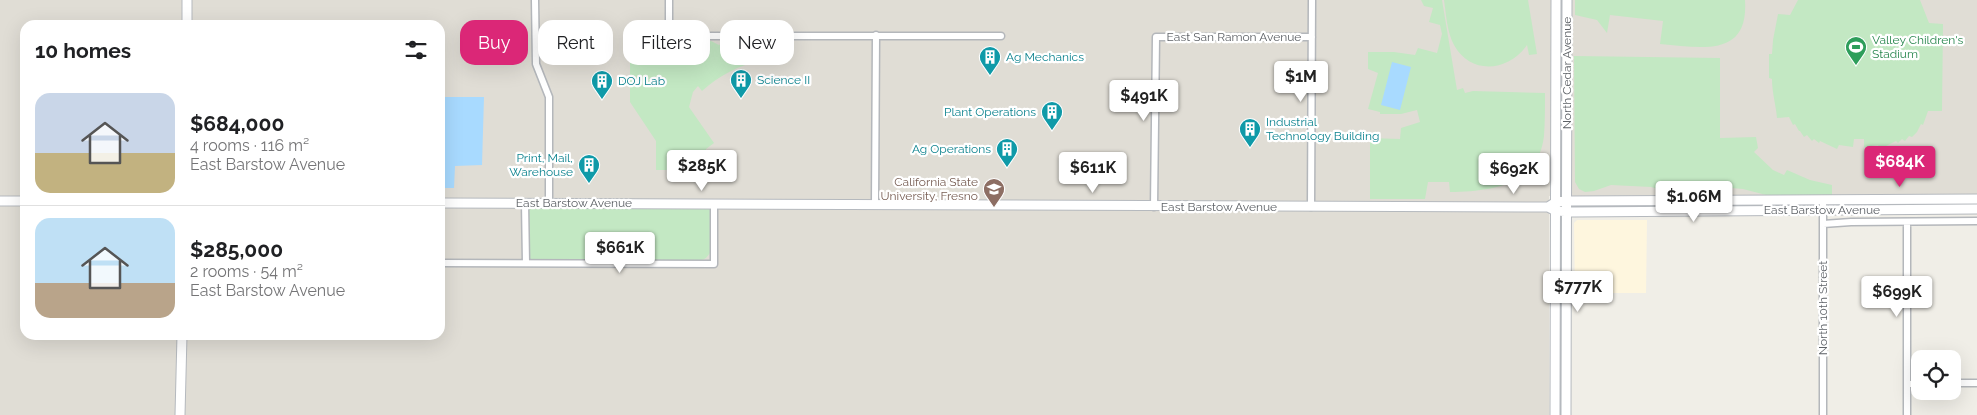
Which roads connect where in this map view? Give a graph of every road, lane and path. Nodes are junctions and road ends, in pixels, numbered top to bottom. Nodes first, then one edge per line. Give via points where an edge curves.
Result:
1 (187, 0) edge
2 (534, 0) edge
3 (669, 0) edge
4 (1312, 0) edge
5 (1556, 0) edge
6 (1567, 0) edge
7 (186, 20) edge
8 (876, 35) junction
9 (1001, 36) dead end
10 (1312, 37) junction
11 (1977, 199) edge
12 (0, 201) edge
13 (20, 201) edge
14 (1566, 201) junction
15 (445, 203) edge
16 (525, 203) junction
17 (549, 203) junction
18 (714, 204) junction
19 (875, 204) junction
20 (1823, 205) junction
21 (1154, 207) junction
22 (1310, 207) junction
23 (1553, 207) junction
24 (1977, 209) edge
25 (1566, 212) junction
26 (1977, 221) edge
27 (1907, 222) junction
28 (1823, 224) junction
29 (445, 263) edge
30 (526, 263) junction
31 (182, 340) edge
32 (1977, 383) edge
33 (1907, 384) junction
34 (1911, 384) edge
35 (1961, 384) edge
36 (180, 415) edge
37 (1556, 415) edge
38 (1566, 415) edge
39 (1823, 415) edge
40 (1908, 415) edge

1 - 7 main road
2 - 17 street via 535,63 549,97
3 - 8 street via 669,36
4 - 10 street
5 - 23 main road, North Cedar Avenue
6 - 14 main road, North Cedar Avenue
8 - 9 street
8 - 19 street
10 - 21 street, East San Ramon Avenue via 1156,37
10 - 22 street
11 - 20 main road, East Barstow Avenue
12 - 13 main road
14 - 20 main road, East Barstow Avenue
14 - 23 main road, East Barstow Avenue
14 - 25 main road, North Cedar Avenue
15 - 16 main road, East Barstow Avenue
16 - 17 main road, East Barstow Avenue
16 - 30 street
17 - 18 main road, East Barstow Avenue
18 - 19 main road, East Barstow Avenue
18 - 30 street via 714,264
19 - 21 main road, East Barstow Avenue
20 - 24 main road, East Barstow Avenue
20 - 25 main road, East Barstow Avenue
20 - 28 street, North 10th Street
21 - 22 main road, East Barstow Avenue
22 - 23 main road, East Barstow Avenue
23 - 25 main road, East Barstow Avenue
23 - 37 main road, North Cedar Avenue
25 - 38 main road, North Cedar Avenue
26 - 27 street
27 - 28 street
27 - 33 street
28 - 39 street, North 10th Street
29 - 30 street
31 - 36 main road
32 - 35 street
33 - 34 street
33 - 40 street

